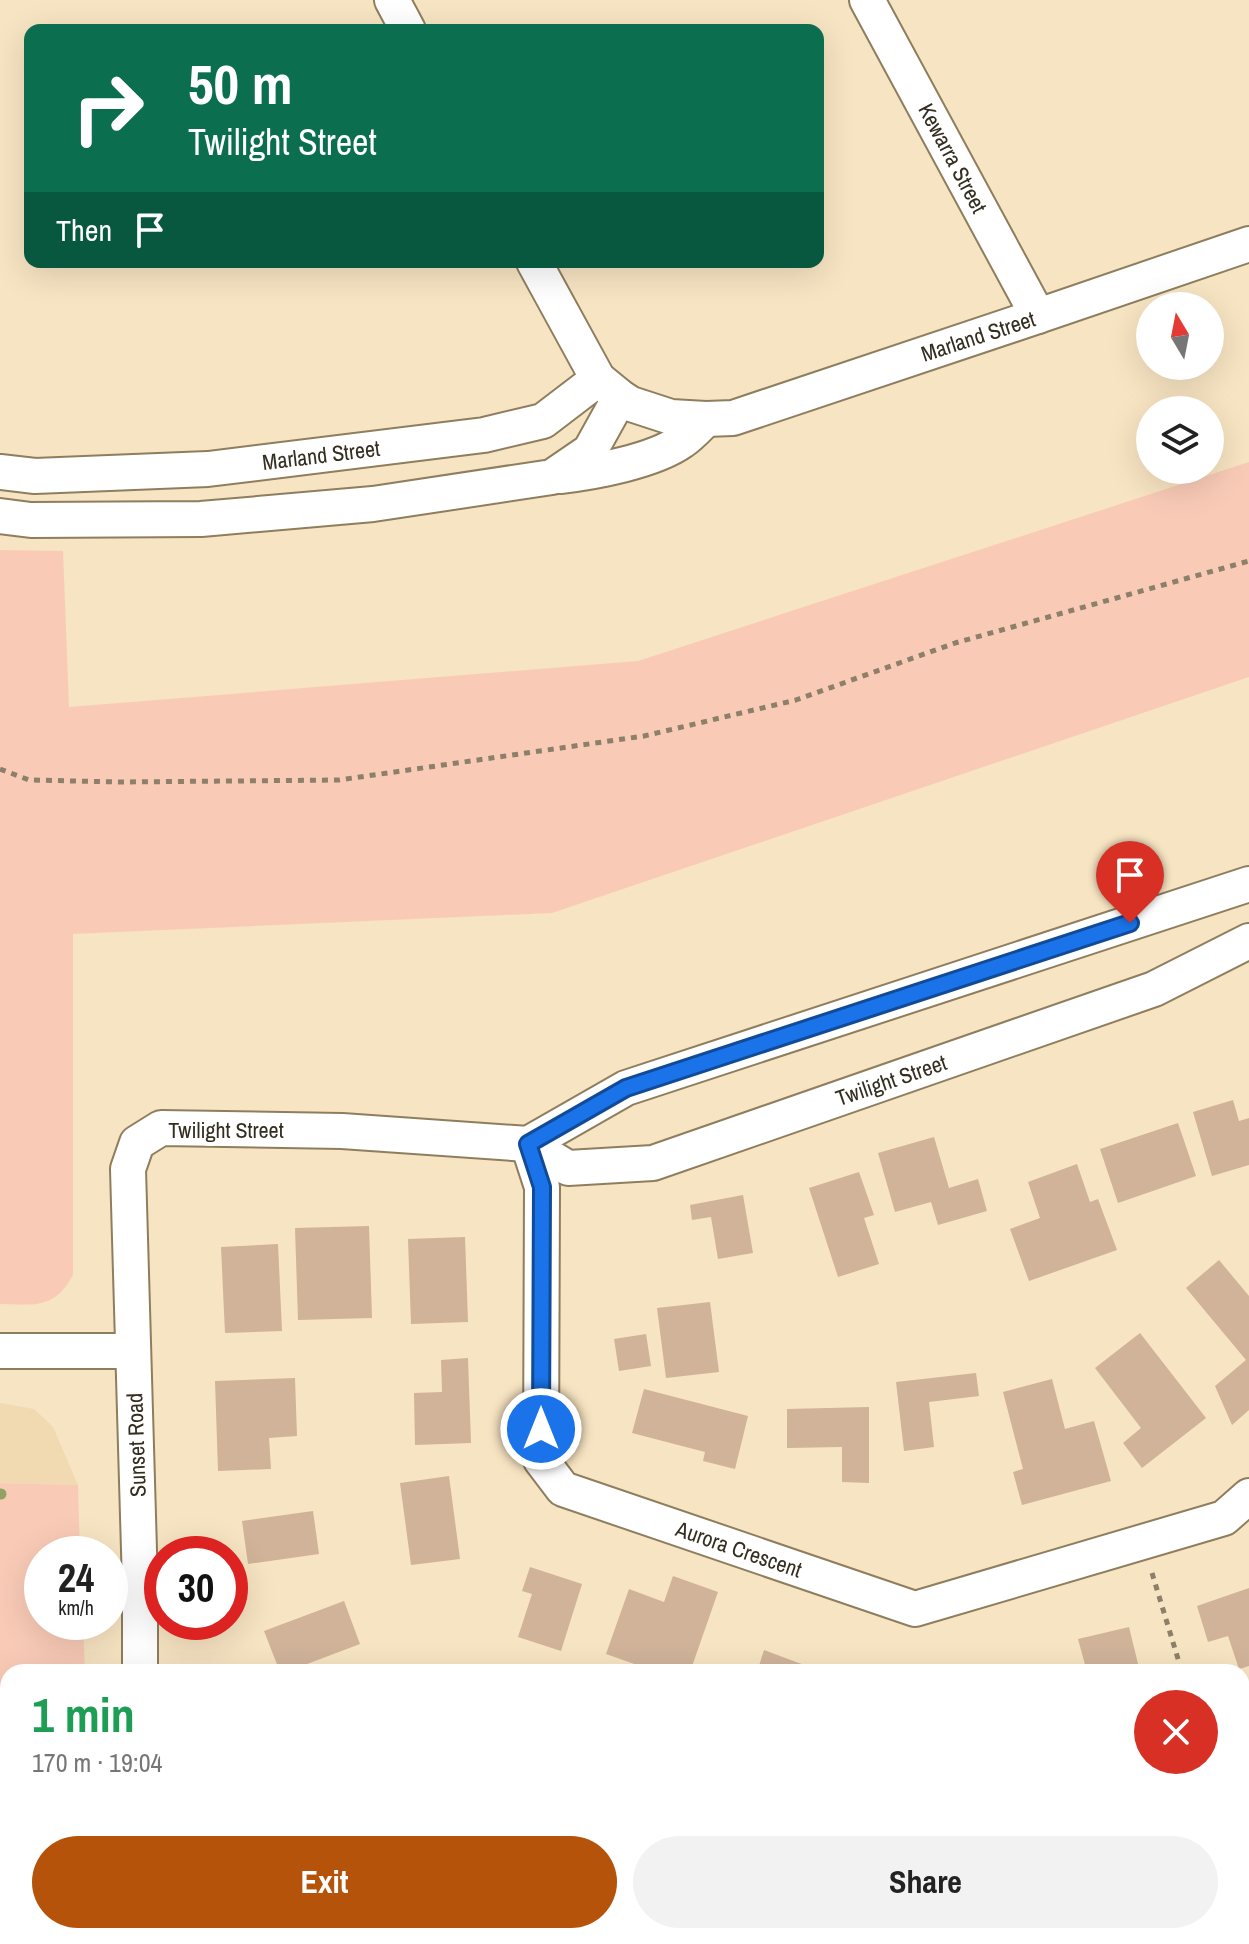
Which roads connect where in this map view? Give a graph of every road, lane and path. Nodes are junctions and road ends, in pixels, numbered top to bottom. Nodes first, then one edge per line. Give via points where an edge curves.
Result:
1 (392, 0) edge
2 (867, 0) edge
3 (405, 24) edge
4 (1249, 244) edge
5 (538, 268) edge
6 (1038, 316) junction
7 (609, 388) junction
8 (706, 419) junction
9 (0, 472) edge
10 (552, 477) junction
11 (0, 516) edge
12 (1249, 561) edge
13 (0, 769) edge
14 (1249, 884) edge
15 (1249, 941) edge
16 (528, 1144) junction
17 (0, 1351) edge
18 (133, 1351) junction
19 (1249, 1496) edge
20 (1141, 1542) junction
21 (140, 1664) edge
22 (1180, 1664) edge

1 - 3 street
2 - 6 street, Kewarra Street
4 - 6 street, Marland Street
5 - 7 street
6 - 8 street, Marland Street via 733,418
7 - 8 street, Marland Street via 631,404 671,417
7 - 9 street, Marland Street via 543,421 484,435 208,469 35,476
7 - 10 street via 590,451
8 - 10 street via 659,454
10 - 11 street via 373,504 201,519
12 - 13 path via 955,643 796,700 644,736 339,780 29,780
14 - 16 street via 626,1088
15 - 16 street, Twilight Street via 1154,989 653,1163 568,1168
16 - 18 street, Twilight Street via 342,1131 161,1128 137,1143 128,1169
16 - 20 street, Aurora Crescent via 542,1187 541,1460 563,1489 915,1609
17 - 18 street
18 - 21 street, Sunset Road
19 - 20 street, Aurora Crescent via 1224,1518
20 - 22 path

